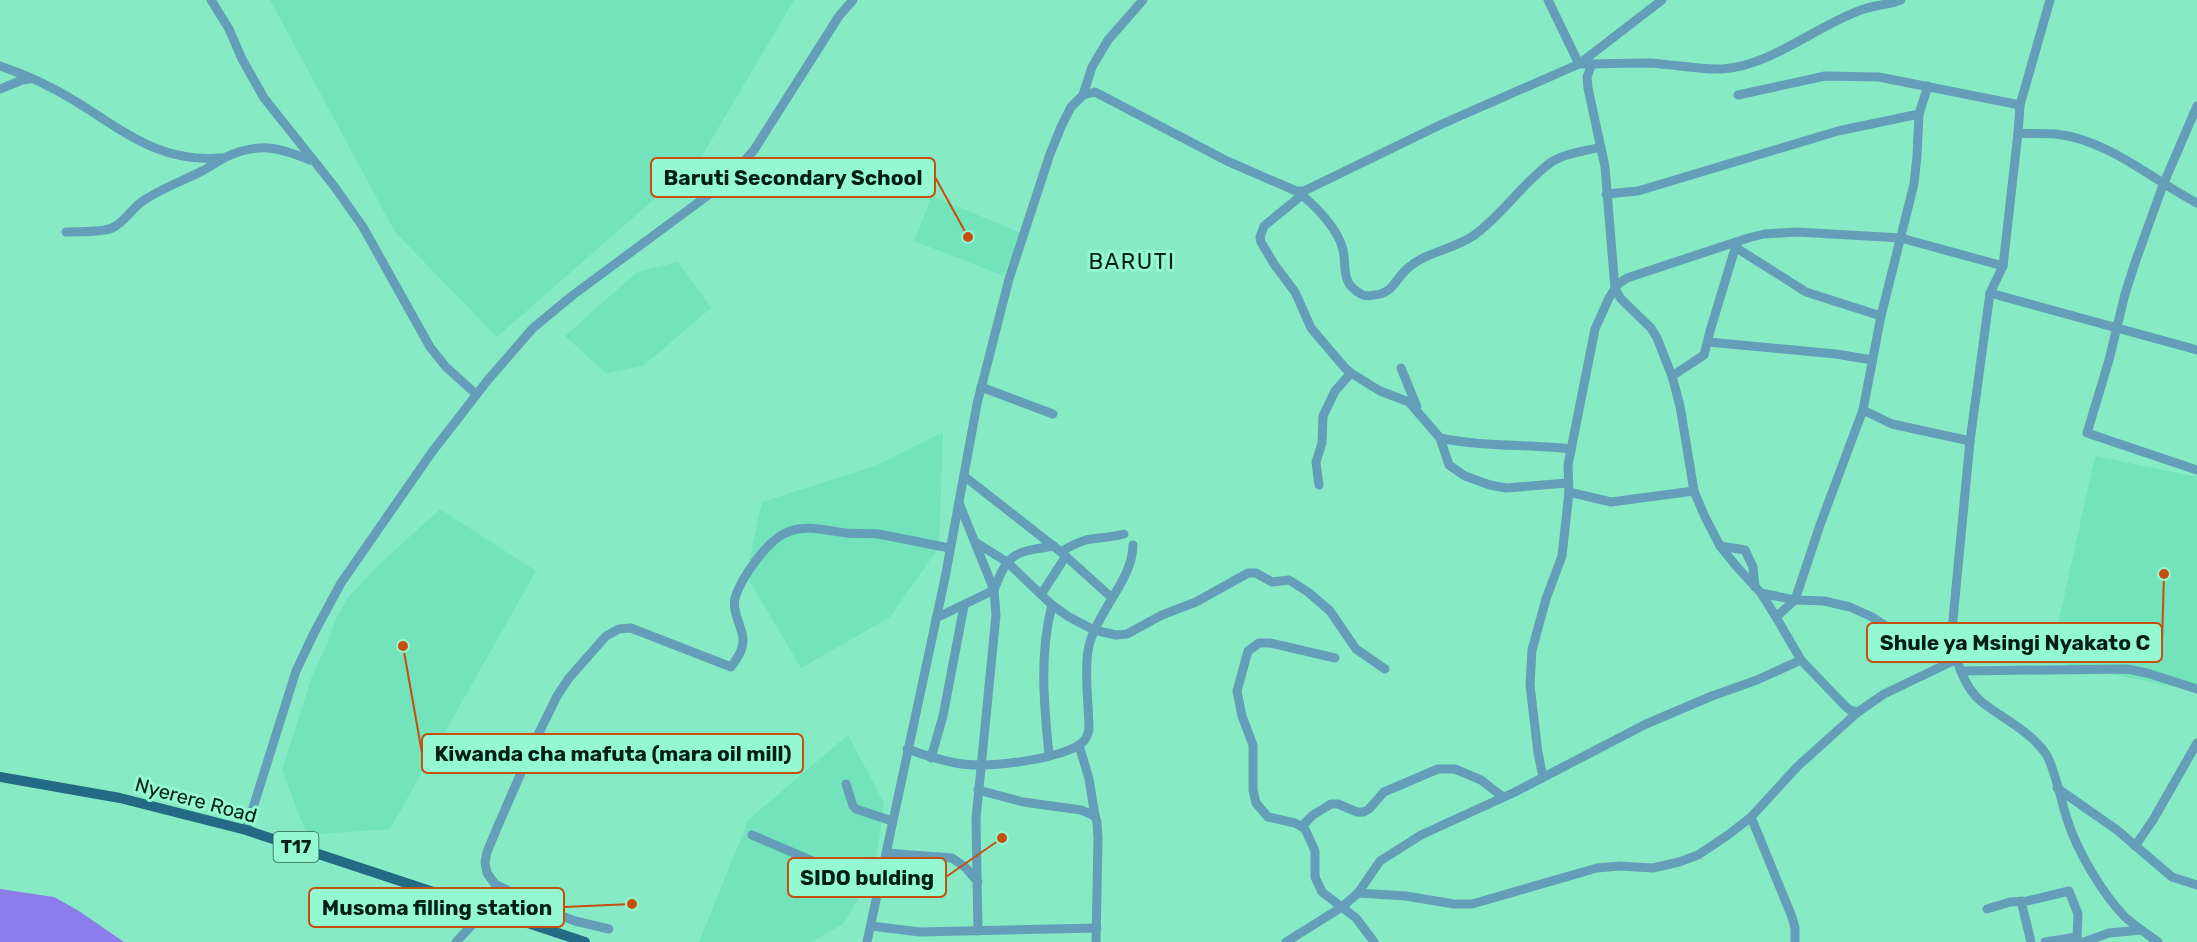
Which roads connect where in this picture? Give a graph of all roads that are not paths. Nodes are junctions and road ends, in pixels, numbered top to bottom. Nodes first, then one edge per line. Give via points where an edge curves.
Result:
1 (211, 0) edge
2 (853, 0) edge
3 (1143, 0) edge
4 (1548, 0) edge
5 (1662, 0) edge
6 (1901, 0) edge
7 (2050, 0) edge
8 (1579, 64) junction
9 (1592, 64) junction
10 (0, 66) edge
11 (39, 81) junction
12 (1928, 86) junction
13 (0, 89) edge
14 (1083, 95) junction
15 (1738, 95) dead end
16 (2020, 105) junction
17 (2197, 106) edge
18 (1919, 114) junction
19 (2018, 134) junction
20 (1601, 147) junction
21 (224, 158) junction
22 (313, 161) junction
23 (2163, 185) junction
24 (1299, 193) junction
25 (1606, 194) junction
26 (2197, 203) edge
27 (66, 232) dead end
28 (1901, 238) junction
29 (1736, 244) junction
30 (2003, 266) junction
31 (1616, 289) junction
32 (1990, 293) junction
33 (1881, 316) junction
34 (2117, 328) junction
35 (1708, 342) junction
36 (2197, 350) edge
37 (1872, 360) junction
38 (1401, 368) dead end
39 (1350, 373) junction
40 (1672, 376) junction
41 (981, 387) junction
42 (476, 394) junction
43 (1418, 411) junction
44 (1863, 411) junction
45 (1053, 414) dead end
46 (1440, 438) junction
47 (1970, 441) junction
48 (1571, 449) junction
49 (2197, 470) edge
50 (964, 476) junction
51 (1320, 485) dead end
52 (1568, 488) junction
53 (1694, 491) junction
54 (959, 503) junction
55 (1124, 534) dead end
56 (975, 542) junction
57 (1133, 545) dead end
58 (1720, 546) junction
59 (950, 548) junction
60 (1060, 552) junction
61 (1007, 562) junction
62 (994, 590) junction
63 (1758, 590) junction
64 (1042, 593) junction
65 (1111, 597) junction
66 (1795, 600) junction
67 (1052, 605) junction
68 (964, 606) junction
69 (1776, 617) junction
70 (936, 618) junction
71 (1094, 630) junction
72 (1335, 658) dead end
73 (1801, 660) junction
74 (1957, 665) junction
75 (1385, 669) dead end
76 (2197, 689) edge
77 (1858, 712) junction
78 (2197, 743) edge
79 (1079, 745) junction
80 (908, 749) junction
81 (1049, 755) junction
82 (932, 758) junction
83 (2193, 759) edge
84 (980, 765) junction
85 (0, 777) edge
86 (1543, 777) junction
87 (846, 784) dead end
88 (2057, 788) junction
89 (978, 790) junction
90 (1503, 797) junction
91 (1095, 816) junction
92 (1751, 817) junction
93 (892, 821) junction
94 (1302, 826) junction
95 (246, 830) junction
96 (752, 835) dead end
97 (2135, 846) junction
98 (886, 852) junction
99 (978, 882) junction
100 (2197, 885) edge
101 (879, 886) junction
102 (1358, 893) junction
103 (2021, 901) junction
104 (1342, 907) junction
105 (1988, 909) dead end
106 (486, 910) junction
107 (871, 926) junction
108 (1097, 928) junction
109 (609, 929) dead end
110 (2141, 930) junction
111 (978, 932) junction
112 (2080, 940) edge
113 (456, 942) edge
114 (585, 942) edge
115 (867, 942) edge
116 (1096, 942) edge
117 (1286, 942) edge
118 (1374, 942) edge
119 (1795, 942) edge
120 (2031, 942) edge
121 (2045, 942) edge
122 (2158, 942) edge

1 - 22 street via 259,91
2 - 42 street via 754,150 726,183 533,328
3 - 14 street via 1108,40 1092,67
4 - 8 street
5 - 8 street
6 - 9 street via 1862,9 1801,42 1747,64 1722,69 1649,63
7 - 16 street
8 - 9 street
8 - 24 street via 1385,150
9 - 20 street via 1588,88
10 - 11 street
11 - 13 street via 22,80
11 - 21 street via 141,143 197,159
12 - 15 street via 1879,76 1825,76
12 - 16 street
12 - 18 street
14 - 24 street via 1095,92 1227,161
14 - 41 street via 1071,107 1050,154 1009,279
16 - 19 street
17 - 23 street
18 - 25 street via 1838,131 1638,191
18 - 28 street via 1914,184
19 - 23 street via 2057,135 2096,146
19 - 30 street
20 - 24 street via 1552,161 1483,228 1408,268 1390,290 1379,295 1362,294 1351,285 1341,244 1325,217
20 - 25 street
21 - 22 street via 264,147
21 - 27 street via 160,190 110,229
22 - 42 street via 363,228 430,347
23 - 26 street
23 - 34 street
24 - 39 street via 1264,226 1261,242 1295,292 1311,328
25 - 31 street
28 - 29 street via 1797,232 1764,234
28 - 30 street
28 - 33 street
29 - 31 street via 1627,278
29 - 33 street via 1806,292
29 - 35 street
30 - 32 street
31 - 40 street via 1651,328
31 - 48 street via 1595,329
32 - 34 street
32 - 47 street
33 - 37 street
34 - 36 street
34 - 49 street via 2087,433
35 - 37 street
35 - 40 street via 1700,359
37 - 44 street
38 - 43 street
39 - 43 street via 1409,402
39 - 51 street via 1335,391 1323,416 1322,443 1316,462
40 - 53 street
41 - 45 street
41 - 50 street
42 - 95 street via 356,560 326,609 296,671
43 - 46 street
44 - 47 street via 1892,424
44 - 66 street
46 - 48 street via 1472,444
46 - 52 street via 1449,465 1477,481 1506,488
47 - 74 street via 1952,630
48 - 52 street
50 - 54 street
50 - 60 street
52 - 53 street via 1611,502
52 - 86 street via 1562,556 1532,650 1530,685
53 - 58 street
54 - 56 street
54 - 59 street
55 - 60 street via 1088,538
56 - 61 street
56 - 62 street
57 - 65 street via 1132,562
58 - 63 street
58 - 63 street via 1745,550
59 - 70 street
59 - 109 street via 876,534 800,528 776,537 752,566 735,599 743,642 731,667 631,628 619,629 596,646 569,678 544,720 485,862 495,884 562,916
60 - 61 street via 1017,554
60 - 64 street
60 - 65 street
61 - 62 street
61 - 64 street
62 - 68 street
62 - 84 street via 993,653
63 - 66 street
63 - 69 street
64 - 67 street
65 - 71 street
66 - 69 street
66 - 74 street via 1850,607
67 - 71 street
67 - 81 street via 1043,654
68 - 70 street
68 - 82 street
69 - 73 street
70 - 80 street
71 - 75 street via 1127,634 1248,573 1256,573 1272,582 1294,582 1329,611 1356,649
71 - 79 street via 1088,662 1089,730 1086,740
72 - 94 street via 1259,643 1248,651 1238,680 1237,696 1253,745 1256,803 1268,817
73 - 77 street via 1845,706
73 - 86 street via 1646,724
74 - 76 street via 2127,669
74 - 77 street via 1884,694
74 - 88 street via 1982,703 2035,740 2048,756
77 - 92 street via 1798,766
78 - 83 street
79 - 81 street
79 - 91 street
80 - 82 street
80 - 93 street
81 - 84 street via 1001,765
82 - 84 street
83 - 97 street
84 - 89 street
85 - 95 main road, Nyerere Road / T17 via 120,798
86 - 90 street
87 - 93 street via 856,809
88 - 97 street
88 - 110 street via 2071,831 2091,870 2125,916
89 - 91 street
89 - 99 street
90 - 94 street via 1461,771 1438,769 1384,792 1369,809 1357,812 1331,804
90 - 102 street via 1387,855
91 - 108 street
92 - 102 street via 1711,847 1679,862 1653,868 1597,868 1472,904
92 - 119 street via 1792,917
93 - 98 street
94 - 104 street via 1315,851 1318,885
95 - 106 main road, Nyerere Road / T17
96 - 101 street
97 - 100 street via 2172,877
98 - 99 street via 952,858
98 - 101 street
99 - 111 street
101 - 107 street
102 - 104 street
103 - 105 street
103 - 112 street via 2070,891 2079,919
103 - 120 street
104 - 117 street
104 - 118 street
106 - 113 street
106 - 114 main road, Nyerere Road / T17
107 - 111 street via 920,932
107 - 115 street
108 - 111 street
108 - 116 street
110 - 112 street
110 - 122 street
112 - 121 street

